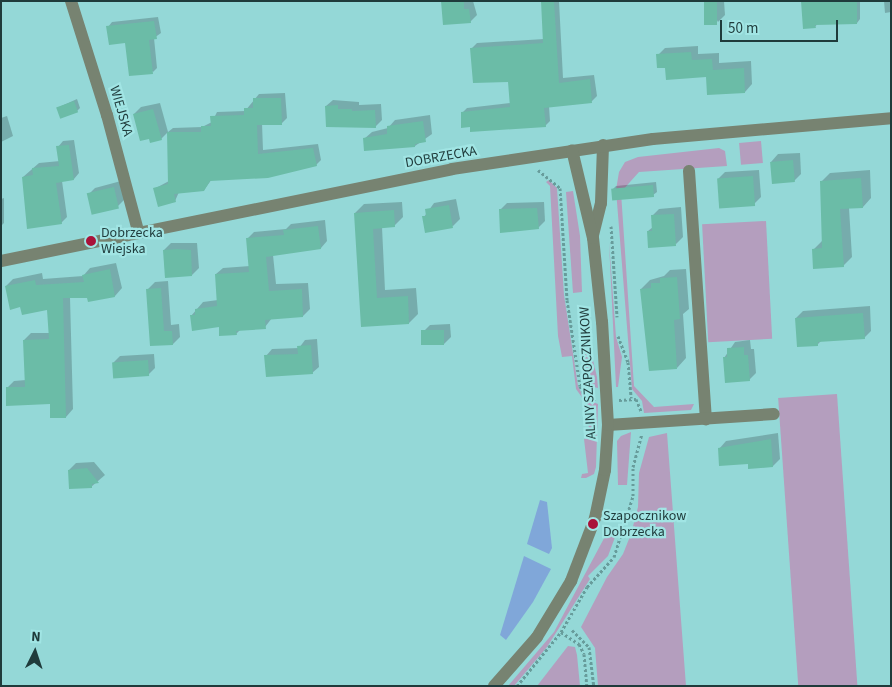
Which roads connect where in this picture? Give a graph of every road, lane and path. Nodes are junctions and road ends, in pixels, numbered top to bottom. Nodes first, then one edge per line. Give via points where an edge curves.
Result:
1 (71, 1) edge
2 (891, 118) edge
3 (603, 145) junction
4 (572, 150) junction
5 (515, 160) junction
6 (689, 171) dead end
7 (611, 224) dead end
8 (138, 231) junction
9 (592, 238) junction
10 (1, 261) edge
11 (617, 319) dead end
12 (618, 328) dead end
13 (607, 401) junction
14 (774, 414) dead end
15 (706, 419) junction
16 (608, 425) junction
17 (572, 630) dead end
18 (561, 632) dead end
19 (494, 686) edge
20 (587, 686) edge
21 (594, 686) edge

1 - 8 street, WIEJSKA
2 - 3 street, DOBRZECKA via 756,128
3 - 4 street, DOBRZECKA
3 - 9 street, ALINY SZAPOCZNIKOW via 601,203
4 - 5 street, DOBRZECKA
4 - 9 street, ALINY SZAPOCZNIKOW
5 - 8 street, DOBRZECKA
5 - 13 path via 541,171 560,188 567,300 580,386 591,400
6 - 15 street
7 - 11 path
8 - 10 street, DOBRZECKA
9 - 13 street, ALINY SZAPOCZNIKOW
12 - 13 path via 628,362 631,398
13 - 16 street, ALINY SZAPOCZNIKOW
14 - 15 street
15 - 16 street
16 - 19 street, ALINY SZAPOCZNIKOW via 601,492 580,562 537,637
17 - 21 path via 589,647
18 - 20 path via 578,644 584,654

